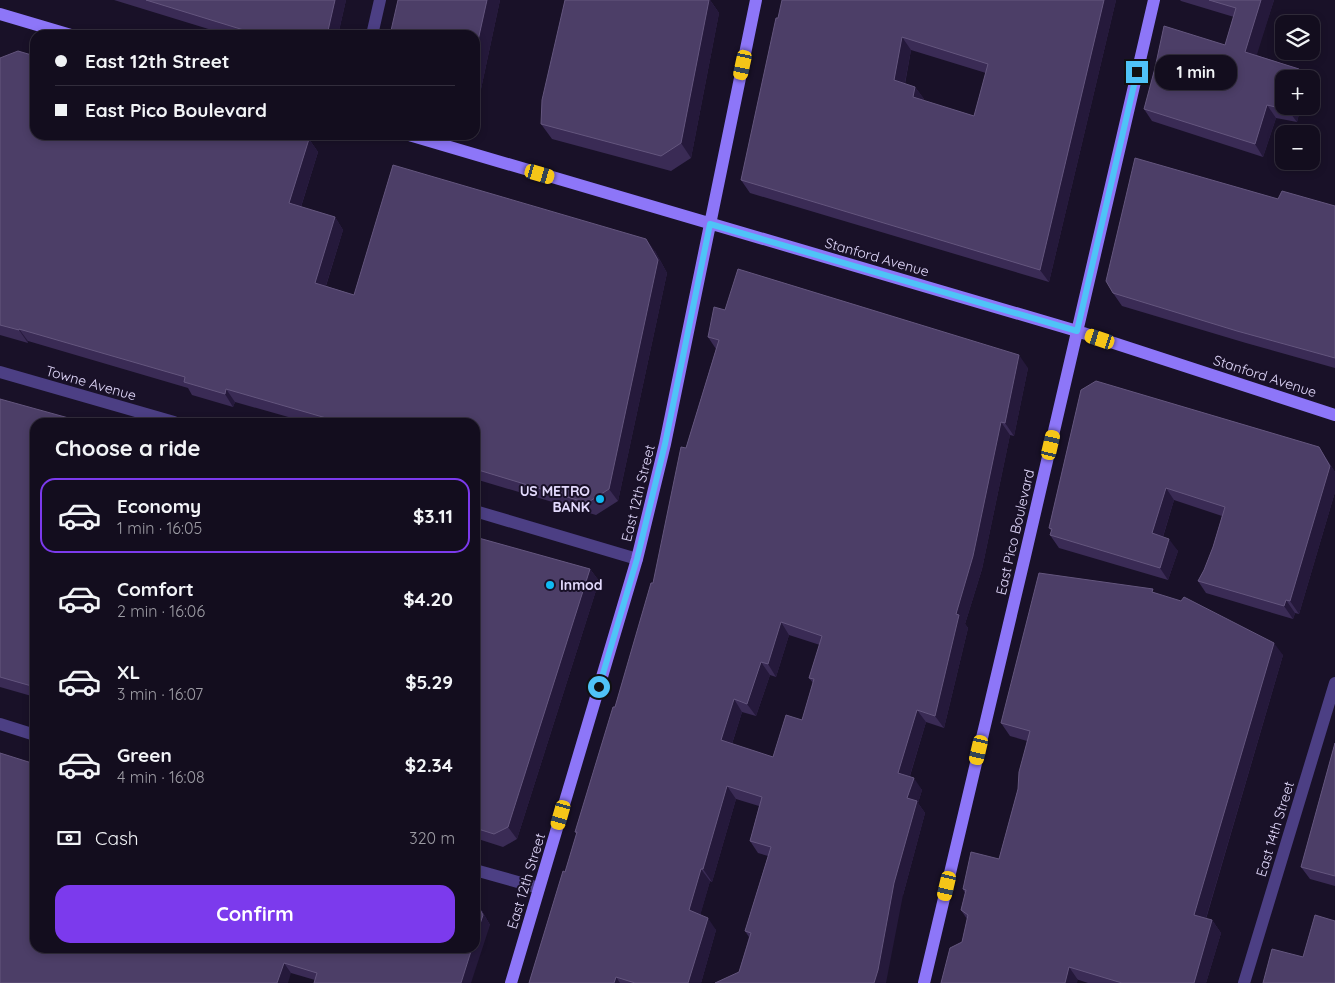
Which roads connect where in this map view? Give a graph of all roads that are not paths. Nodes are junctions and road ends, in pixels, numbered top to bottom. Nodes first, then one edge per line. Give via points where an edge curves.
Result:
1 (380, 0) edge
2 (756, 0) edge
3 (1154, 0) edge
4 (0, 14) edge
5 (54, 30) edge
6 (373, 30) edge
7 (426, 140) edge
8 (710, 224) junction
9 (1077, 331) junction
10 (0, 372) edge
11 (1335, 415) edge
12 (160, 418) edge
13 (480, 512) edge
14 (637, 559) junction
15 (1335, 683) edge
16 (0, 724) edge
17 (30, 733) edge
18 (480, 871) edge
19 (539, 888) junction
20 (511, 983) edge
21 (924, 983) edge
22 (1244, 983) edge

1 - 6 street
2 - 8 street, East 12th Street
3 - 9 street, East Pico Boulevard
4 - 5 street
7 - 8 street, Stanford Avenue
8 - 9 street, Stanford Avenue
8 - 14 street, East 12th Street via 665,444
9 - 11 street, Stanford Avenue
9 - 21 street, East Pico Boulevard
10 - 12 street, Towne Avenue
13 - 14 street
14 - 19 street, East 12th Street
15 - 22 street, East 14th Street
16 - 17 street
18 - 19 street
19 - 20 street, East 12th Street

